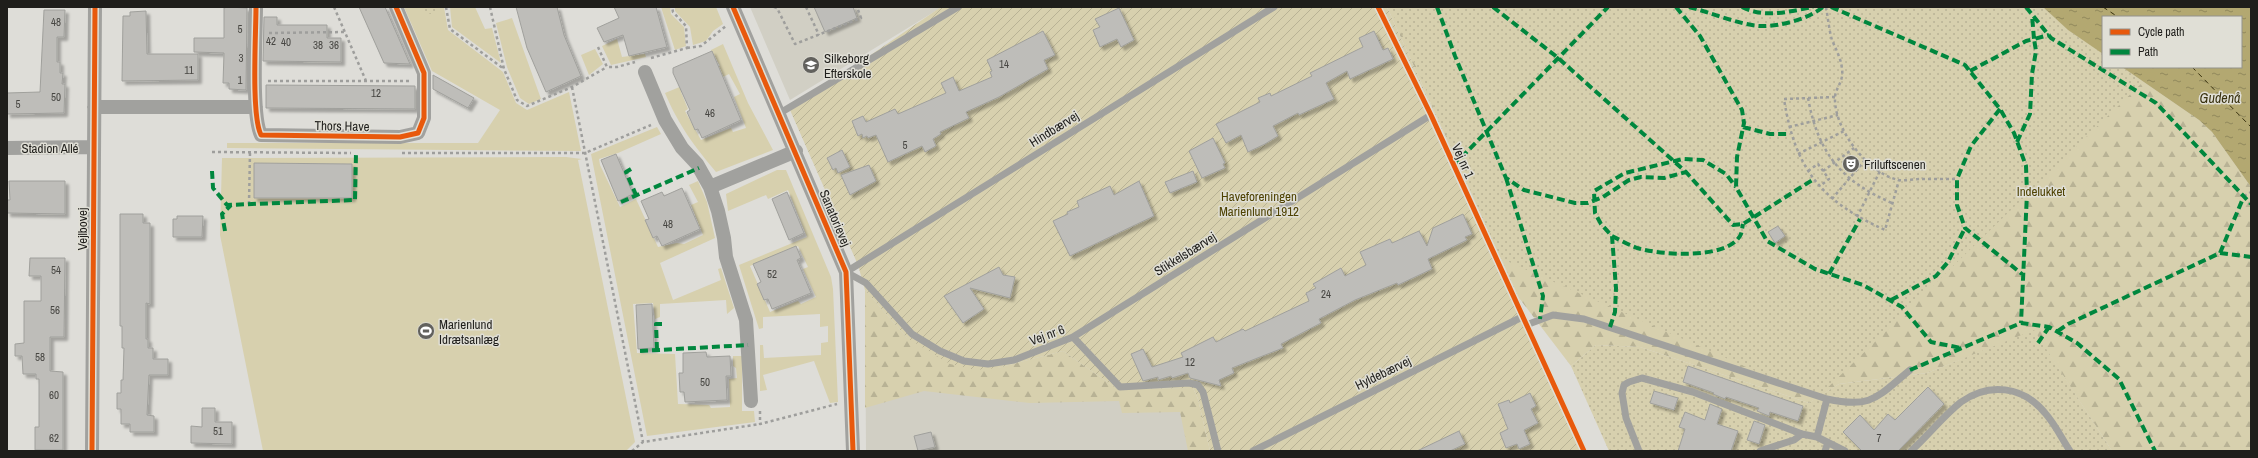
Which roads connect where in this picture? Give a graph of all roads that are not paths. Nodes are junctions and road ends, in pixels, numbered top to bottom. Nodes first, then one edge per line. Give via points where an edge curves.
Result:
1 (95, 7) edge
2 (256, 7) edge
3 (396, 7) edge
4 (958, 7) edge
5 (1274, 7) edge
6 (1378, 7) edge
7 (736, 12) edge
8 (643, 64) road end
9 (94, 107) junction
10 (256, 107) junction
11 (780, 113) junction
12 (1431, 115) junction
13 (7, 148) edge
14 (94, 148) junction
15 (796, 151) junction
16 (710, 187) junction
17 (846, 272) junction
18 (1522, 317) junction
19 (1526, 324) junction
20 (1073, 337) junction
21 (1910, 370) dead end
22 (1827, 399) junction
23 (755, 403) road end
24 (1802, 434) junction
25 (1817, 437) junction
26 (1828, 442) junction
27 (92, 451) edge
28 (852, 451) edge
29 (1218, 451) edge
30 (1254, 451) edge
31 (1584, 451) edge
32 (1639, 451) edge
33 (1760, 451) edge
34 (1825, 451) edge
35 (1845, 451) edge
36 (1911, 451) edge
37 (2070, 451) edge

1 - 9 street, Vejlbovej
2 - 10 street, Thors Have
3 - 10 street, Thors Have via 424,73 424,118 418,133 400,137 261,134 257,127
4 - 11 lane
5 - 17 lane, Hindbærvej
6 - 12 lane, Vej nr 1
7 - 11 street, Sanatorievej
8 - 16 street via 665,120 682,148 697,164
9 - 10 street
9 - 14 street, Vejlbovej
11 - 15 street, Sanatorievej
12 - 18 lane, Vej nr 1
12 - 20 lane, Stikkelsbærvej
13 - 14 street, Stadion Allé
14 - 27 street, Vejlbovej
15 - 16 street
15 - 17 street, Sanatorievej
16 - 23 street via 724,238 726,257 746,320
17 - 20 lane, Vej nr 6 via 866,283 912,334 940,352 964,361 988,364 1014,360
17 - 28 street, Sanatorievej
18 - 19 lane, Vej nr 1
18 - 30 lane, Hyldebærvej
19 - 22 lane via 1553,315 1584,319
19 - 31 lane, Vej nr 1
20 - 29 lane, Vej nr 6 via 1120,387 1189,383 1198,385 1203,392
21 - 22 lane via 1877,397 1864,402 1849,404
22 - 25 lane
24 - 25 lane
24 - 32 lane via 1693,392 1642,378 1624,385 1622,394 1626,418
24 - 33 lane via 1794,440
25 - 26 lane
26 - 34 lane
26 - 35 lane
36 - 37 lane via 1960,403 1991,388 2011,390 2035,403 2045,413

